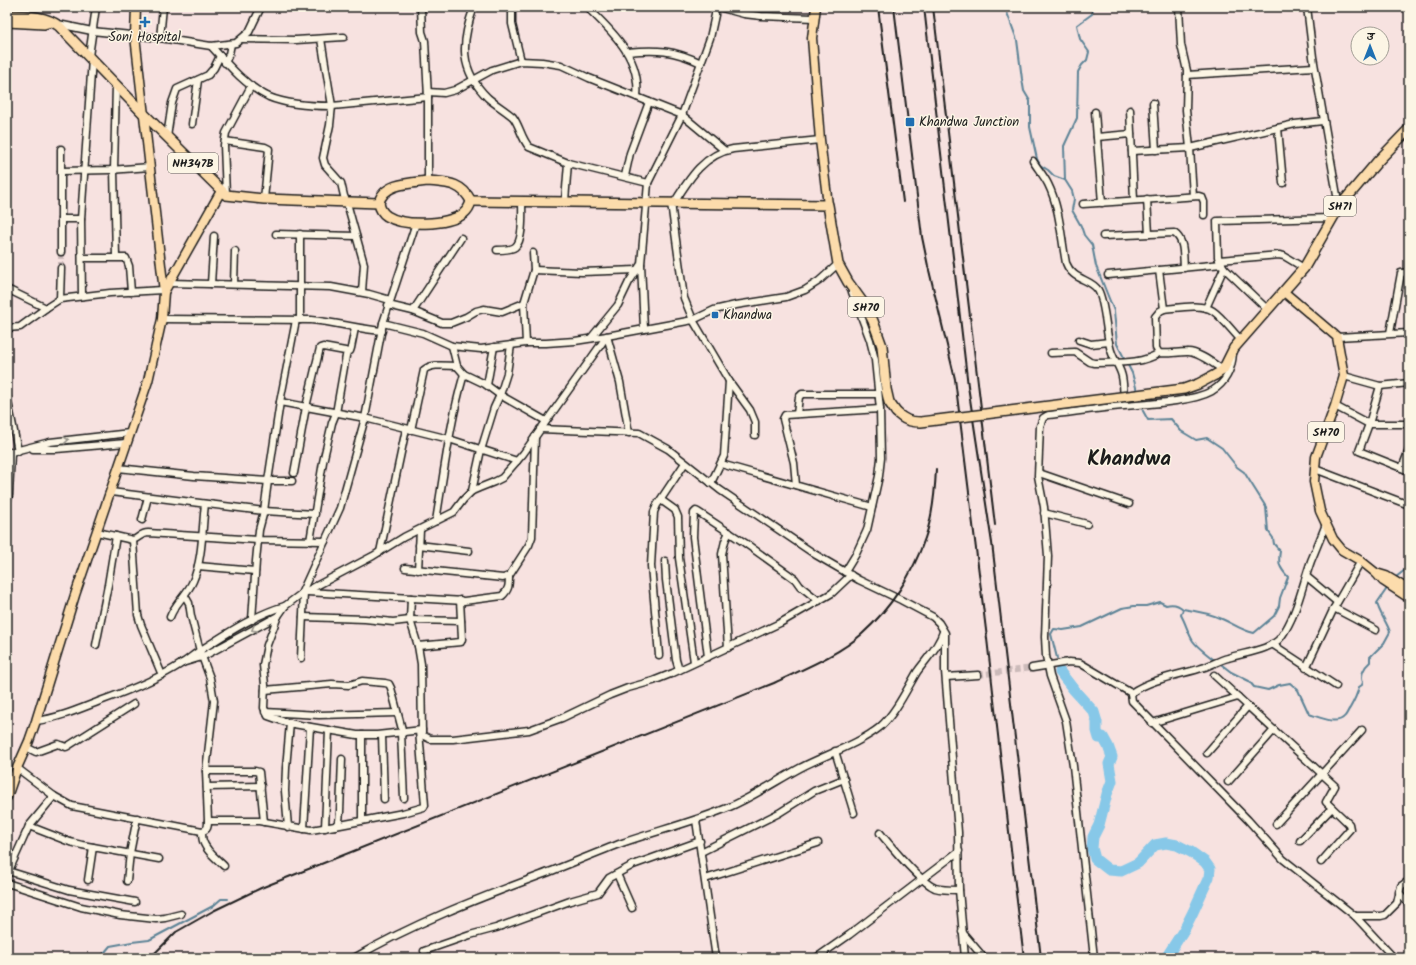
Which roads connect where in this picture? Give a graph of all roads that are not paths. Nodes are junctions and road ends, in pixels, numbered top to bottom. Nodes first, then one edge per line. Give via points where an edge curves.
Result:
1 (96, 7) edge
2 (136, 7) edge
3 (163, 7) edge
4 (261, 7) edge
5 (421, 7) edge
6 (474, 7) edge
7 (512, 7) edge
8 (592, 7) edge
9 (716, 7) edge
10 (816, 7) edge
11 (1179, 7) edge
12 (1307, 7) edge
13 (7, 15) edge
14 (814, 18) junction
15 (7, 22) edge
16 (54, 23) junction
17 (92, 31) junction
18 (135, 36) junction
19 (344, 37) dead end
20 (160, 38) junction
21 (242, 39) junction
22 (321, 39) junction
23 (231, 44) junction
24 (211, 46) junction
25 (627, 52) junction
26 (220, 56) junction
27 (90, 57) junction
28 (521, 61) junction
29 (226, 63) junction
30 (701, 63) junction
31 (1314, 67) junction
32 (1187, 75) junction
33 (473, 79) junction
34 (198, 80) junction
35 (116, 84) junction
36 (251, 86) junction
37 (428, 95) junction
38 (637, 97) junction
39 (649, 102) junction
40 (1153, 103) dead end
41 (332, 106) junction
42 (1130, 110) dead end
43 (1095, 112) dead end
44 (144, 114) junction
45 (682, 115) junction
46 (1324, 121) junction
47 (192, 124) dead end
48 (1278, 128) junction
49 (1409, 129) edge
50 (1131, 134) junction
51 (167, 137) junction
52 (1097, 137) junction
53 (820, 140) junction
54 (225, 141) junction
55 (1190, 148) junction
56 (62, 149) dead end
57 (724, 150) junction
58 (1156, 150) junction
59 (1132, 151) junction
60 (1033, 161) dead end
61 (568, 163) junction
62 (150, 167) junction
63 (84, 170) junction
64 (114, 170) junction
65 (61, 171) junction
66 (625, 176) junction
67 (428, 181) junction
68 (648, 183) junction
69 (1283, 183) dead end
70 (223, 193) junction
71 (1193, 196) junction
72 (264, 199) junction
73 (1147, 199) junction
74 (1134, 200) junction
75 (471, 201) junction
76 (522, 201) junction
77 (565, 201) junction
78 (347, 203) junction
79 (379, 203) junction
80 (646, 203) junction
81 (673, 203) junction
82 (1102, 203) junction
83 (1083, 204) dead end
84 (828, 205) junction
85 (1339, 207) junction
86 (1204, 215) dead end
87 (1332, 218) junction
88 (61, 219) junction
89 (81, 219) junction
90 (416, 223) junction
91 (276, 234) dead end
92 (300, 234) junction
93 (1149, 234) junction
94 (214, 236) dead end
95 (356, 236) junction
96 (1102, 236) dead end
97 (461, 238) dead end
98 (497, 250) dead end
99 (235, 251) dead end
100 (61, 252) tunnel mouth
101 (533, 253) dead end
102 (116, 257) junction
103 (82, 258) junction
104 (641, 264) junction
105 (838, 264) junction
106 (1222, 264) junction
107 (61, 268) tunnel mouth
108 (1184, 268) junction
109 (1304, 268) junction
110 (534, 270) junction
111 (636, 270) junction
112 (1159, 270) junction
113 (1409, 272) edge
114 (1108, 274) dead end
115 (848, 282) junction
116 (169, 283) junction
117 (211, 284) junction
118 (234, 284) junction
119 (300, 286) junction
120 (7, 289) edge
121 (163, 291) junction
122 (131, 292) junction
123 (362, 292) junction
124 (1284, 292) junction
125 (82, 296) junction
126 (60, 300) junction
127 (389, 302) junction
128 (524, 303) junction
129 (46, 308) junction
130 (1206, 308) junction
131 (1164, 309) junction
132 (1268, 310) junction
133 (413, 311) junction
134 (162, 319) junction
135 (298, 320) junction
136 (693, 320) junction
137 (383, 323) junction
138 (7, 328) edge
139 (354, 328) junction
140 (644, 329) junction
141 (382, 331) junction
142 (1409, 333) edge
143 (1390, 334) junction
144 (607, 336) junction
145 (1337, 337) junction
146 (590, 338) junction
147 (1079, 340) dead end
148 (1241, 340) junction
149 (1109, 342) junction
150 (526, 343) junction
151 (511, 345) junction
152 (452, 346) junction
153 (494, 348) junction
154 (1234, 348) junction
155 (347, 352) junction
156 (1051, 353) dead end
157 (1159, 353) junction
158 (1115, 362) junction
159 (457, 366) junction
160 (1219, 372) junction
161 (464, 374) junction
162 (1344, 376) junction
163 (729, 381) junction
164 (1409, 383) edge
165 (487, 385) junction
166 (1380, 386) junction
167 (878, 394) junction
168 (500, 395) junction
169 (7, 397) edge
170 (280, 402) junction
171 (1124, 406) junction
172 (1335, 406) junction
173 (306, 407) junction
174 (880, 409) junction
175 (336, 413) junction
176 (797, 414) junction
177 (365, 418) junction
178 (546, 421) junction
179 (1369, 424) junction
180 (1409, 424) edge
181 (408, 429) junction
182 (540, 429) junction
183 (130, 433) junction
184 (629, 433) junction
185 (755, 435) dead end
186 (535, 437) junction
187 (449, 439) junction
188 (126, 443) junction
189 (28, 448) junction
190 (481, 450) junction
191 (1409, 450) edge
192 (18, 451) junction
193 (9, 453) edge
194 (518, 461) junction
195 (685, 463) junction
196 (721, 464) junction
197 (118, 468) junction
198 (1402, 468) junction
199 (1315, 469) junction
200 (1409, 471) edge
201 (294, 473) dead end
202 (1039, 473) junction
203 (268, 481) junction
204 (292, 481) dead end
205 (711, 483) junction
206 (796, 485) junction
207 (472, 491) junction
208 (111, 492) junction
209 (148, 497) junction
210 (660, 500) junction
211 (7, 502) edge
212 (205, 504) junction
213 (1129, 504) dead end
214 (1409, 505) edge
215 (872, 508) junction
216 (264, 511) junction
217 (1044, 513) junction
218 (314, 514) junction
219 (142, 520) dead end
220 (436, 522) junction
221 (1087, 524) dead end
222 (1326, 524) junction
223 (420, 530) junction
224 (97, 532) junction
225 (729, 532) junction
226 (116, 536) junction
227 (202, 536) junction
228 (133, 540) junction
229 (258, 540) junction
230 (310, 541) junction
231 (326, 541) junction
232 (419, 545) junction
233 (469, 551) dead end
234 (380, 552) junction
235 (666, 561) dead end
236 (1361, 561) junction
237 (198, 566) junction
238 (405, 568) dead end
239 (418, 570) junction
240 (255, 571) junction
241 (845, 572) junction
242 (851, 575) junction
243 (509, 576) junction
244 (1307, 577) junction
245 (304, 593) junction
246 (1408, 593) edge
247 (185, 596) junction
248 (411, 598) junction
249 (460, 600) junction
250 (819, 601) junction
251 (1336, 605) junction
252 (284, 606) junction
253 (278, 616) junction
254 (170, 617) dead end
255 (303, 617) junction
256 (252, 620) junction
257 (410, 620) junction
258 (461, 621) junction
259 (1376, 630) dead end
260 (943, 631) junction
261 (1272, 644) junction
262 (96, 645) dead end
263 (418, 646) junction
264 (728, 648) junction
265 (201, 654) junction
266 (659, 654) dead end
267 (708, 657) junction
268 (301, 658) dead end
269 (694, 662) junction
270 (1047, 665) junction
271 (1032, 668) tunnel mouth
272 (1306, 668) junction
273 (679, 670) junction
274 (162, 675) junction
275 (978, 675) tunnel mouth
276 (1214, 675) dead end
277 (946, 677) junction
278 (1336, 686) dead end
279 (265, 690) junction
280 (1131, 693) junction
281 (1238, 697) junction
282 (134, 704) dead end
283 (1248, 706) junction
284 (265, 712) junction
285 (398, 713) junction
286 (36, 721) junction
287 (290, 723) junction
288 (1152, 723) junction
289 (310, 727) junction
290 (329, 730) junction
291 (420, 730) junction
292 (1274, 730) junction
293 (1362, 730) dead end
294 (402, 733) junction
295 (362, 735) junction
296 (382, 735) junction
297 (26, 746) junction
298 (836, 751) junction
299 (1207, 753) dead end
300 (342, 759) dead end
301 (17, 768) junction
302 (206, 771) junction
303 (1322, 774) junction
304 (844, 779) junction
305 (1228, 782) dead end
306 (261, 786) junction
307 (207, 787) junction
308 (54, 796) junction
309 (7, 797) edge
310 (404, 798) dead end
311 (384, 799) dead end
312 (1332, 808) junction
313 (854, 813) dead end
314 (137, 818) junction
315 (208, 820) junction
316 (362, 820) junction
317 (696, 820) junction
318 (264, 822) junction
319 (1276, 824) dead end
320 (29, 826) junction
321 (335, 826) junction
322 (288, 827) junction
323 (325, 828) junction
324 (304, 829) junction
325 (202, 831) junction
326 (880, 833) dead end
327 (700, 841) junction
328 (1300, 841) dead end
329 (818, 843) dead end
330 (93, 847) junction
331 (959, 850) junction
332 (701, 852) junction
333 (130, 854) junction
334 (159, 859) dead end
335 (1321, 862) dead end
336 (224, 866) dead end
337 (8, 873) edge
338 (617, 874) junction
339 (921, 878) junction
340 (706, 879) junction
341 (88, 880) dead end
342 (127, 881) dead end
343 (7, 883) edge
344 (1409, 883) edge
345 (959, 890) junction
346 (1399, 892) junction
347 (134, 902) dead end
348 (1409, 905) edge
349 (632, 908) dead end
350 (181, 914) dead end
351 (1355, 916) junction
352 (962, 932) junction
353 (424, 951) dead end
354 (354, 958) edge
355 (716, 958) edge
356 (816, 958) edge
357 (965, 958) edge
358 (984, 958) edge
359 (1094, 958) edge
360 (1394, 958) edge

1 - 17 street
2 - 18 main road
3 - 20 street
4 - 21 street via 249,32
5 - 37 street
6 - 33 street via 464,41 466,62
7 - 28 street via 512,24
8 - 25 street via 592,11
9 - 14 street via 761,16
9 - 30 street via 710,38
10 - 14 main road, SH70
11 - 32 street via 1180,35
12 - 31 street
13 - 16 highway, NH347B via 40,17
14 - 53 main road, SH70 via 812,38
15 - 16 highway
16 - 17 street
16 - 27 highway, NH347B
17 - 18 street
17 - 27 street
18 - 20 street
18 - 44 main road
19 - 22 street
20 - 24 street
21 - 22 street
21 - 23 street
22 - 41 street
23 - 24 street
23 - 29 street
24 - 26 street
25 - 30 street via 662,50
25 - 38 street via 634,66
26 - 29 street
26 - 34 street via 208,75
27 - 35 highway, NH347B
27 - 63 street
28 - 33 street
28 - 38 street via 561,65
29 - 36 street
30 - 45 street
31 - 32 street
31 - 46 street
32 - 55 street via 1186,110
33 - 37 street via 456,90
33 - 61 street via 487,97 513,117 529,147
34 - 47 street
34 - 51 street via 175,92
35 - 44 highway, NH347B
35 - 64 street
36 - 41 street via 283,101
36 - 54 street via 226,133
37 - 41 street
37 - 67 street
38 - 39 street
39 - 45 street
39 - 66 street via 630,153
40 - 58 street
41 - 78 street via 323,158 325,165 341,183
42 - 50 street
43 - 52 street
44 - 51 highway, NH347B
44 - 62 main road
45 - 57 street
45 - 68 street
46 - 48 street
46 - 85 street
48 - 55 street
48 - 69 street
49 - 85 highway, SH71
50 - 52 street
50 - 59 street
51 - 70 highway, NH347B
52 - 82 street
53 - 57 street
53 - 84 main road, SH70
54 - 70 street
54 - 72 street via 265,146 269,149
55 - 58 street
55 - 71 street
56 - 65 street
57 - 81 street via 698,168
58 - 59 street
59 - 74 street
60 - 149 street via 1051,190 1068,270 1099,292
61 - 66 street
61 - 77 street
62 - 64 street
62 - 121 main road
63 - 64 street
63 - 65 street
63 - 89 street
64 - 102 street
65 - 88 street
66 - 68 street
67 - 75 highway via 460,187
67 - 79 highway via 390,188 382,194
68 - 80 street
70 - 72 highway
70 - 116 main road
71 - 73 street
71 - 86 street via 1204,199
72 - 78 highway
73 - 74 street
73 - 93 street
74 - 82 street
75 - 76 highway
75 - 90 highway via 469,208 456,218
76 - 77 highway
76 - 98 street via 521,236 518,243 509,249
77 - 80 highway
78 - 79 highway
78 - 95 street
79 - 90 highway via 383,213 388,217
80 - 81 highway
80 - 104 street
81 - 84 highway
81 - 136 street via 684,298
82 - 83 street
84 - 105 highway, SH70
85 - 87 highway, SH71
87 - 106 street via 1218,221 1218,257
87 - 109 highway, SH71
88 - 89 street
88 - 100 street
89 - 103 street
90 - 127 street
91 - 92 street
92 - 95 street
92 - 119 street
93 - 96 street
93 - 108 street via 1174,233 1180,237
94 - 117 street
95 - 123 street via 364,264
97 - 133 street
99 - 118 street
101 - 110 street
102 - 103 street
102 - 122 street via 124,257 128,261
103 - 125 street
104 - 111 street
104 - 140 street
105 - 115 highway, SH70
105 - 136 street via 805,290 786,297 714,310
106 - 108 street
106 - 109 street via 1284,256
106 - 130 street
106 - 132 street
107 - 126 street
108 - 112 street
109 - 124 highway, SH71
110 - 111 street
110 - 128 street
111 - 146 street via 618,305
112 - 114 street
112 - 131 street
113 - 143 street via 1401,273
115 - 160 highway, SH70, bridge via 866,307 882,346 889,402 896,412 908,421 921,422 1184,389
115 - 167 street via 870,340 875,360
116 - 117 street
116 - 121 main road
117 - 118 street
118 - 119 street
119 - 123 street
119 - 135 street
120 - 129 street
121 - 122 street
121 - 134 main road
122 - 125 street
123 - 127 street
124 - 132 highway
124 - 145 main road
125 - 126 street
126 - 129 street
127 - 133 street
127 - 137 street
128 - 133 street via 502,312 484,309 476,311 451,323 442,323
128 - 150 street
129 - 138 street via 20,327
130 - 131 street via 1199,306
130 - 148 street via 1213,311
131 - 157 street via 1155,317 1156,348
132 - 148 highway
134 - 135 street
134 - 183 main road via 148,381
135 - 139 street via 324,321
135 - 170 street
136 - 140 street
136 - 163 street
137 - 141 street
137 - 152 street via 423,333
139 - 141 street
139 - 155 street via 351,348
140 - 144 street
141 - 177 street
142 - 143 street
143 - 145 street
144 - 146 street
144 - 178 street
144 - 184 street via 619,377
145 - 162 main road, SH70
146 - 150 street
147 - 149 street via 1091,344
148 - 154 highway
149 - 158 street
150 - 151 street
151 - 153 street
151 - 168 street via 507,373
152 - 153 street
152 - 159 street
153 - 165 street
154 - 160 highway
154 - 171 street via 1230,373 1213,390 1202,395 1169,401
155 - 173 street via 320,348
155 - 175 street
156 - 158 street via 1075,352 1090,362
157 - 158 street via 1151,358
157 - 160 street via 1189,351 1207,359
158 - 171 street via 1123,379
159 - 161 street
159 - 181 street via 434,366 424,370
161 - 165 street
161 - 187 street
162 - 166 street
162 - 172 main road, SH70
163 - 185 street via 754,417
163 - 196 street via 725,444
164 - 166 street
165 - 168 street
166 - 179 street
167 - 174 street
167 - 176 street via 802,394 799,397
168 - 178 street
168 - 190 street
169 - 192 street
170 - 173 street
170 - 203 street
171 - 202 street via 1048,415 1042,418
172 - 179 street
172 - 199 main road, SH70 via 1316,457
173 - 175 street
173 - 201 street
174 - 176 street
174 - 215 street via 881,458
175 - 177 street
175 - 218 street
176 - 206 street via 785,415 783,419 794,463
177 - 181 street
177 - 231 street via 340,508
178 - 182 street
179 - 180 street
179 - 198 street via 1359,451
181 - 187 street
181 - 234 street
182 - 184 street
182 - 186 street
183 - 188 main road
189 -> 183 street via 50,442
184 - 195 street via 639,433 668,449
186 - 194 street
186 - 243 street via 532,537
187 - 190 street
187 - 220 street
188 - 189 street via 56,449
188 - 197 main road
189 - 192 street
190 - 194 street
190 - 207 street
191 - 198 street
192 - 193 street
193 - 211 street
194 - 207 street via 502,478
195 - 205 street
195 - 210 street
196 - 205 street
196 - 206 street
197 - 203 street
197 - 208 main road
198 - 200 street
199 - 214 street
199 - 222 main road, SH70 via 1314,482 1320,511
202 - 213 street
202 - 217 street
203 - 204 street
203 - 216 street
205 - 241 street
206 - 215 street
207 - 220 street via 454,512
208 - 209 street
208 - 224 main road
209 - 212 street
209 - 219 street
210 - 266 street via 654,512 650,566
210 - 269 street via 675,510 678,517 679,558
212 - 216 street
212 - 227 street
215 - 241 street via 867,530
216 - 218 street
216 - 229 street
217 - 221 street
217 - 270 street via 1048,556 1045,637
218 - 230 street
220 - 223 street
222 - 236 main road, SH70 via 1342,550
222 - 244 street
223 - 232 street
223 - 234 street
224 - 226 street
224 - 286 main road
225 - 250 street via 795,579
225 - 264 street via 724,541 722,554
225 - 267 street via 698,512 694,513 693,537
226 - 228 street
226 - 262 street
227 - 228 street via 143,533
227 - 229 street
227 - 237 street
228 - 274 street via 138,615
229 - 230 street
229 - 240 street
230 - 231 street
231 - 245 street
232 - 233 street
232 - 239 street
234 - 245 street
235 - 273 street via 666,580
236 - 246 main road, SH70
236 - 251 street
237 - 240 street
237 - 247 street via 193,583
238 - 239 street
239 - 243 street via 503,578
240 - 256 street
241 - 242 street
242 - 250 street
242 - 260 street via 933,617
243 - 249 street via 509,587 502,596
244 - 251 street
244 - 261 street via 1290,621 1280,639
245 - 248 street
245 - 252 street
245 - 255 street
247 - 254 street
247 - 265 street via 189,602
248 - 249 street
248 - 257 street
249 - 258 street
250 - 264 street
251 - 259 street
251 - 272 street
252 - 253 street
252 - 256 street
253 -> 265 street
253 - 279 street via 267,644 263,666
255 - 257 street via 393,622
255 - 268 street
256 - 265 street
257 - 258 street
257 - 263 street
258 - 263 street via 461,642
260 - 277 street
260 - 298 street via 936,648 882,725 872,733
261 - 272 street
261 - 280 street via 1153,682
263 - 291 street via 421,664
264 - 267 street
265 - 274 street
265 - 302 street via 210,678 214,702
267 - 269 street
269 - 273 street
270 - 271 street
270 - 280 street via 1080,663
270 - 359 street via 1066,721
272 - 278 street
273 - 291 street via 610,695 562,718 529,730 430,739 422,735
274 - 286 street via 86,707
275 - 277 street
276 - 281 street
277 - 331 street
279 - 284 street
279 - 285 street via 385,682 391,688
280 - 288 street via 1132,702
281 - 283 street
281 - 288 street
282 - 297 street via 66,747 58,744 36,752
283 - 292 street
283 - 299 street
284 - 285 street via 319,715
284 - 287 street via 268,716
285 - 294 street
286 - 297 main road
287 - 289 street
287 - 322 street via 285,791
288 - 351 street via 1283,859
289 - 290 street
289 - 324 street
290 - 295 street
290 - 323 street
291 - 294 street
291 - 316 street via 424,807
292 - 303 street
292 - 305 street
293 - 303 street
294 - 296 street
294 - 310 street
295 - 296 street
295 - 316 street
296 - 311 street
297 - 301 main road
298 - 304 street
298 - 317 street via 800,768 751,797
300 - 321 street via 340,812 339,821
301 - 308 street
301 - 309 main road
302 - 306 street via 256,771 259,772
302 - 307 street
303 - 312 street via 1335,786 1326,801
303 - 319 street
304 - 313 street
304 - 332 street via 814,791 779,813
306 - 307 street
306 - 318 street
307 - 315 street
308 - 314 street via 72,806
308 - 320 street
312 - 328 street
312 - 335 street via 1349,824 1350,829
314 - 325 street
314 - 333 street
315 - 318 street
315 - 325 street via 208,827
316 - 321 street
317 - 327 street
317 - 354 street via 621,844 486,896 379,943
318 - 322 street
320 - 330 street via 70,842
320 - 337 street
321 - 323 street
322 - 324 street
323 - 324 street
325 - 336 street via 205,846
326 - 339 street
327 - 332 street
327 - 338 street via 632,865
329 - 340 street
330 - 333 street
330 - 341 street
331 - 339 street
331 - 345 street
332 - 340 street
333 - 334 street
333 - 342 street
337 - 347 street via 69,890
338 - 349 street
338 - 353 street via 609,878 598,893
339 - 345 street via 933,887
339 - 356 street
340 - 355 street
343 - 350 street via 80,907 120,915 156,919
344 - 346 street via 1401,886
345 - 352 street
346 - 348 street
346 - 351 street via 1397,902 1385,915
351 - 360 street
352 - 357 street
352 - 358 street

